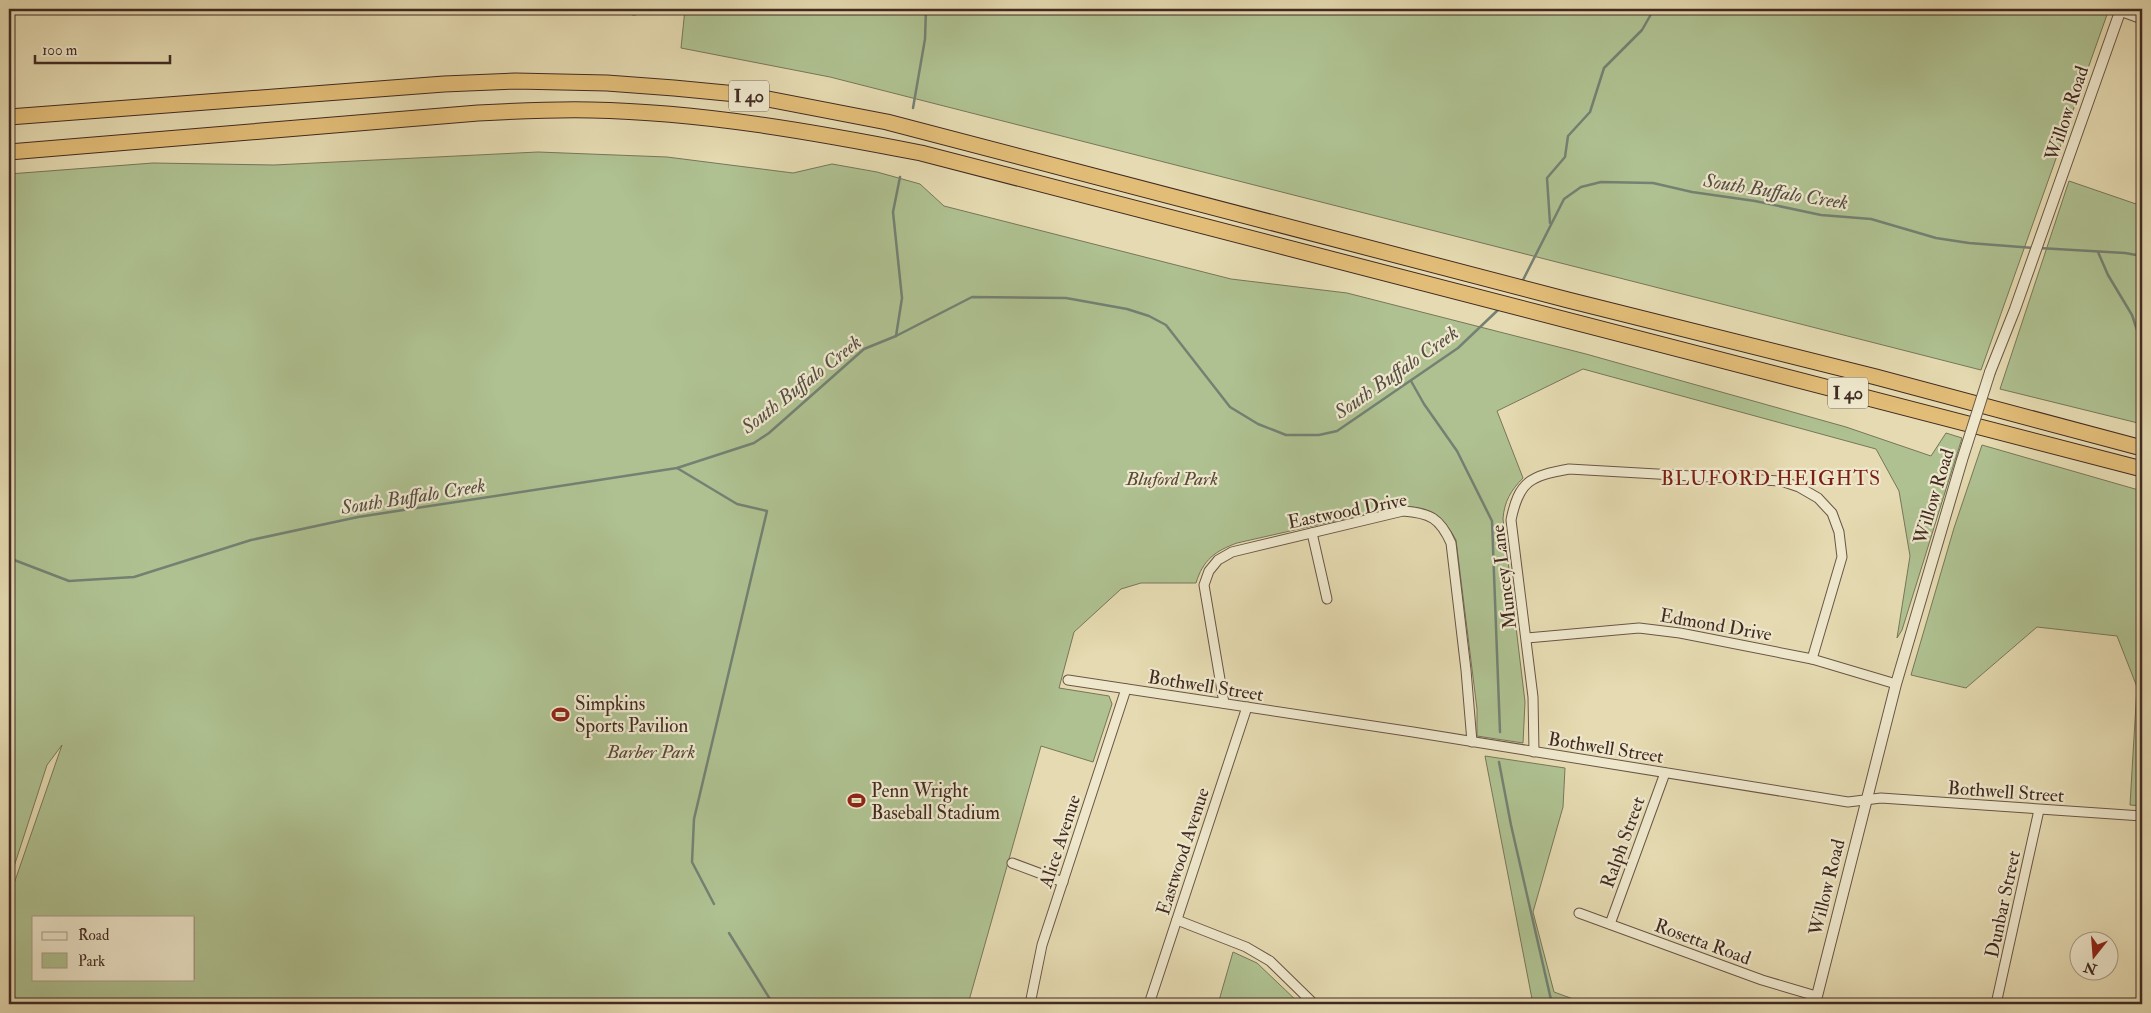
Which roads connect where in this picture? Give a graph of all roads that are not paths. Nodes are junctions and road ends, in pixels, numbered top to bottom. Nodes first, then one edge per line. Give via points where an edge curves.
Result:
1 (2121, 10) edge
2 (2142, 19) edge
3 (9, 117) edge
4 (9, 152) edge
5 (2142, 448) edge
6 (2142, 469) edge
7 (1312, 533) junction
8 (1327, 599) dead end
9 (1527, 638) junction
10 (1812, 660) junction
11 (1068, 680) dead end
12 (1896, 684) junction
13 (1126, 689) junction
14 (1224, 703) junction
15 (1247, 707) junction
16 (1472, 742) junction
17 (1534, 752) junction
18 (1665, 773) junction
19 (1866, 799) junction
20 (2039, 810) junction
21 (2142, 816) edge
22 (1012, 863) dead end
23 (1063, 882) junction
24 (1579, 913) dead end
25 (1177, 920) junction
26 (1610, 924) junction
27 (1816, 1000) edge
28 (1030, 1004) edge
29 (1149, 1004) edge
30 (1314, 1004) edge
31 (1996, 1004) edge

1 - 2 street
1 - 12 street, Willow Road, bridge via 1990,372
3 - 5 highway, I 40 via 516,81 607,83 738,94 887,122
4 - 6 highway, I 40 via 532,110 593,110 797,130 921,153
7 - 8 street
7 - 14 street, Eastwood Drive via 1232,552 1218,560 1209,571 1204,585
7 - 16 street, Eastwood Drive via 1403,512 1420,512 1444,527 1451,543
9 - 10 street, Edmond Drive via 1639,628 1680,633
9 - 10 street, Muncey Lane via 1511,520 1515,499 1526,484 1542,473 1568,468 1781,481 1818,498 1832,513 1839,532 1842,557
9 - 17 street, Muncey Lane
10 - 12 street, Edmond Drive
11 - 13 street, Bothwell Street
12 - 19 street, Willow Road
13 - 14 street, Bothwell Street
13 - 23 street, Alice Avenue
14 - 15 street, Bothwell Street
15 - 16 street, Bothwell Street
15 - 25 street, Eastwood Avenue
16 - 17 street, Bothwell Street
17 - 18 street, Bothwell Street
18 - 19 street, Bothwell Street via 1848,802
18 - 26 street, Ralph Street
19 - 20 street, Bothwell Street
19 - 27 street, Willow Road
20 - 21 street, Bothwell Street
20 - 31 street, Dunbar Street
22 - 23 street
23 - 28 street, Alice Avenue via 1042,945
24 - 26 street, Rosetta Road
25 - 29 street, Eastwood Avenue
25 - 30 street via 1246,947 1270,961
26 - 27 street, Rosetta Road

